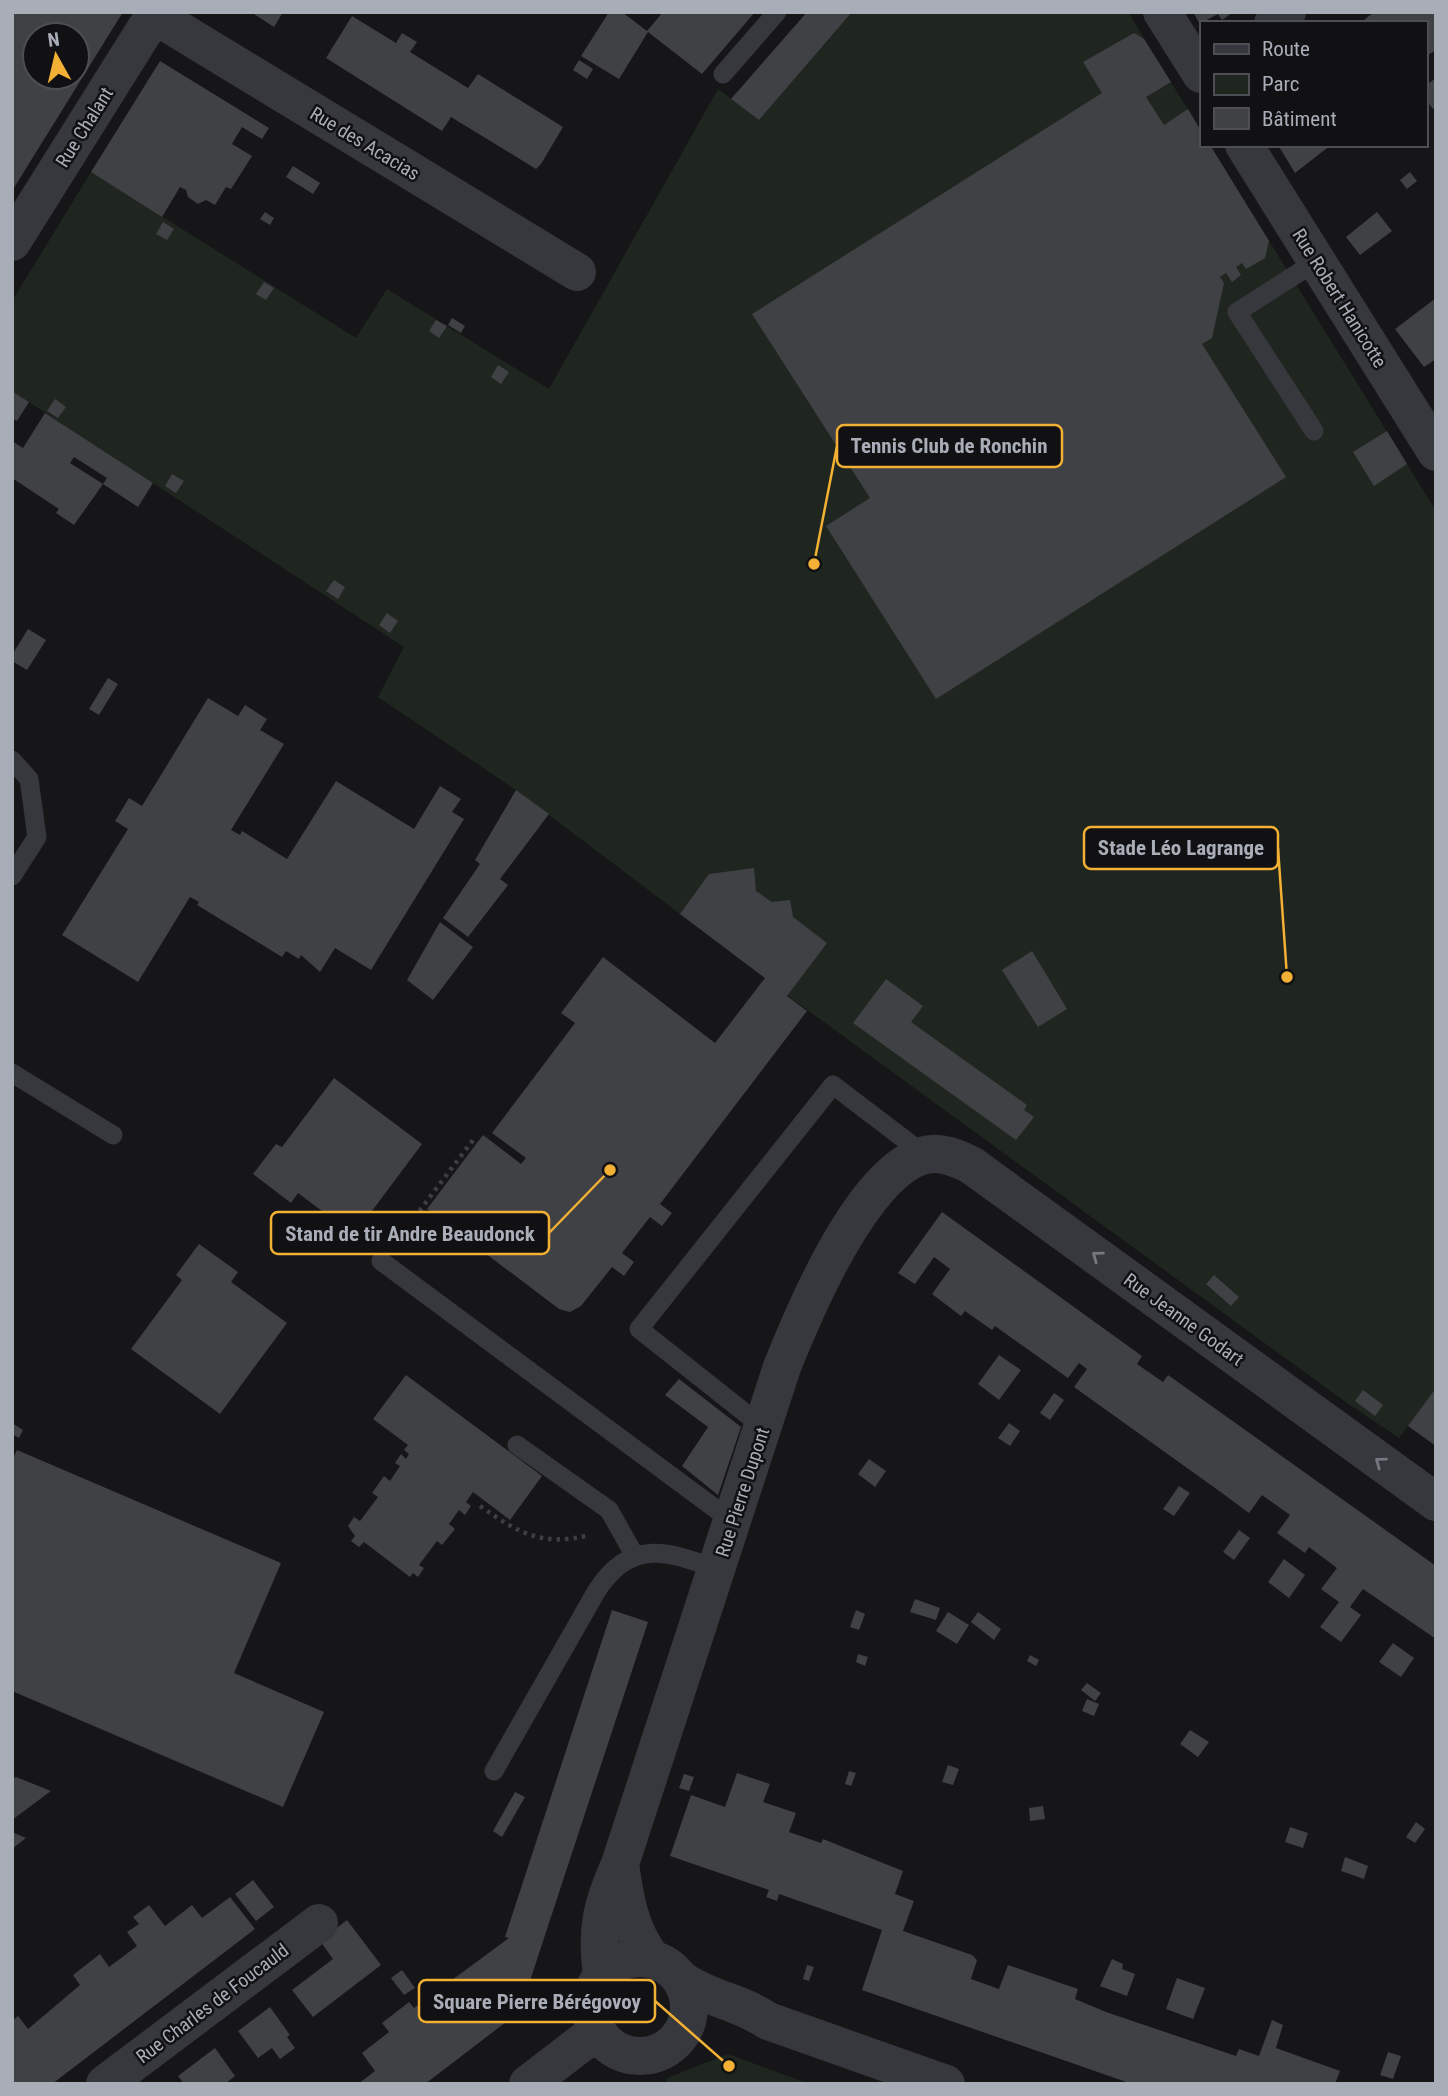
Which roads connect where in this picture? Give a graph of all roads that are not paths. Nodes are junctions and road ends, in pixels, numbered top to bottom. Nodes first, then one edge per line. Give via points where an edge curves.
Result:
1 (777, 12) edge
2 (1162, 12) edge
3 (155, 14) edge
4 (1200, 72) edge
5 (723, 74) dead end
6 (1245, 147) edge
7 (12, 243) edge
8 (1317, 261) junction
9 (577, 272) dead end
10 (1314, 431) dead end
11 (1434, 444) edge
12 (12, 760) edge
13 (12, 876) edge
14 (12, 1073) edge
15 (113, 1135) dead end
16 (925, 1155) junction
17 (382, 1261) road end
18 (763, 1427) junction
19 (517, 1445) dead end
20 (1436, 1502) edge
21 (732, 1521) junction
22 (635, 1556) junction
23 (716, 1569) junction
24 (494, 1771) dead end
25 (620, 1864) junction
26 (319, 1923) dead end
27 (667, 1969) junction
28 (602, 1975) junction
29 (768, 2021) junction
30 (681, 2034) junction
31 (612, 2055) edge
32 (105, 2084) edge
33 (528, 2084) edge
34 (946, 2084) edge

1 - 5 lane
2 - 4 street
3 - 7 street, Rue Chalant
3 - 9 street, Rue des Acacias
6 - 8 street, Rue Robert Hanicotte
8 - 10 lane via 1237,312
8 - 11 street, Rue Robert Hanicotte
12 - 13 lane via 29,779 37,837
14 - 15 lane
16 - 18 street, Rue Pierre Dupont via 896,1170 846,1234 797,1331
16 - 18 lane via 833,1085 639,1329
20 -> 16 street, Rue Jeanne Godart via 971,1165 956,1157
17 - 21 lane
18 - 21 street, Rue Pierre Dupont
19 - 22 lane via 609,1510
21 - 23 street, Rue Pierre Dupont
22 - 23 lane via 673,1553
22 - 24 lane via 605,1578
23 - 25 street, Rue Pierre Dupont
25 - 27 street, Rue Pierre Dupont via 640,1944
25 - 28 street, Rue Pierre Dupont via 598,1923
26 - 32 street, Rue Charles de Foucauld
27 - 28 street via 624,1960
27 - 29 street via 704,1993 750,2009
27 - 30 street via 687,1990 689,2013
28 - 31 street via 591,2002
29 - 30 street
29 - 34 street
30 - 31 street via 673,2044 652,2054
31 - 33 street

